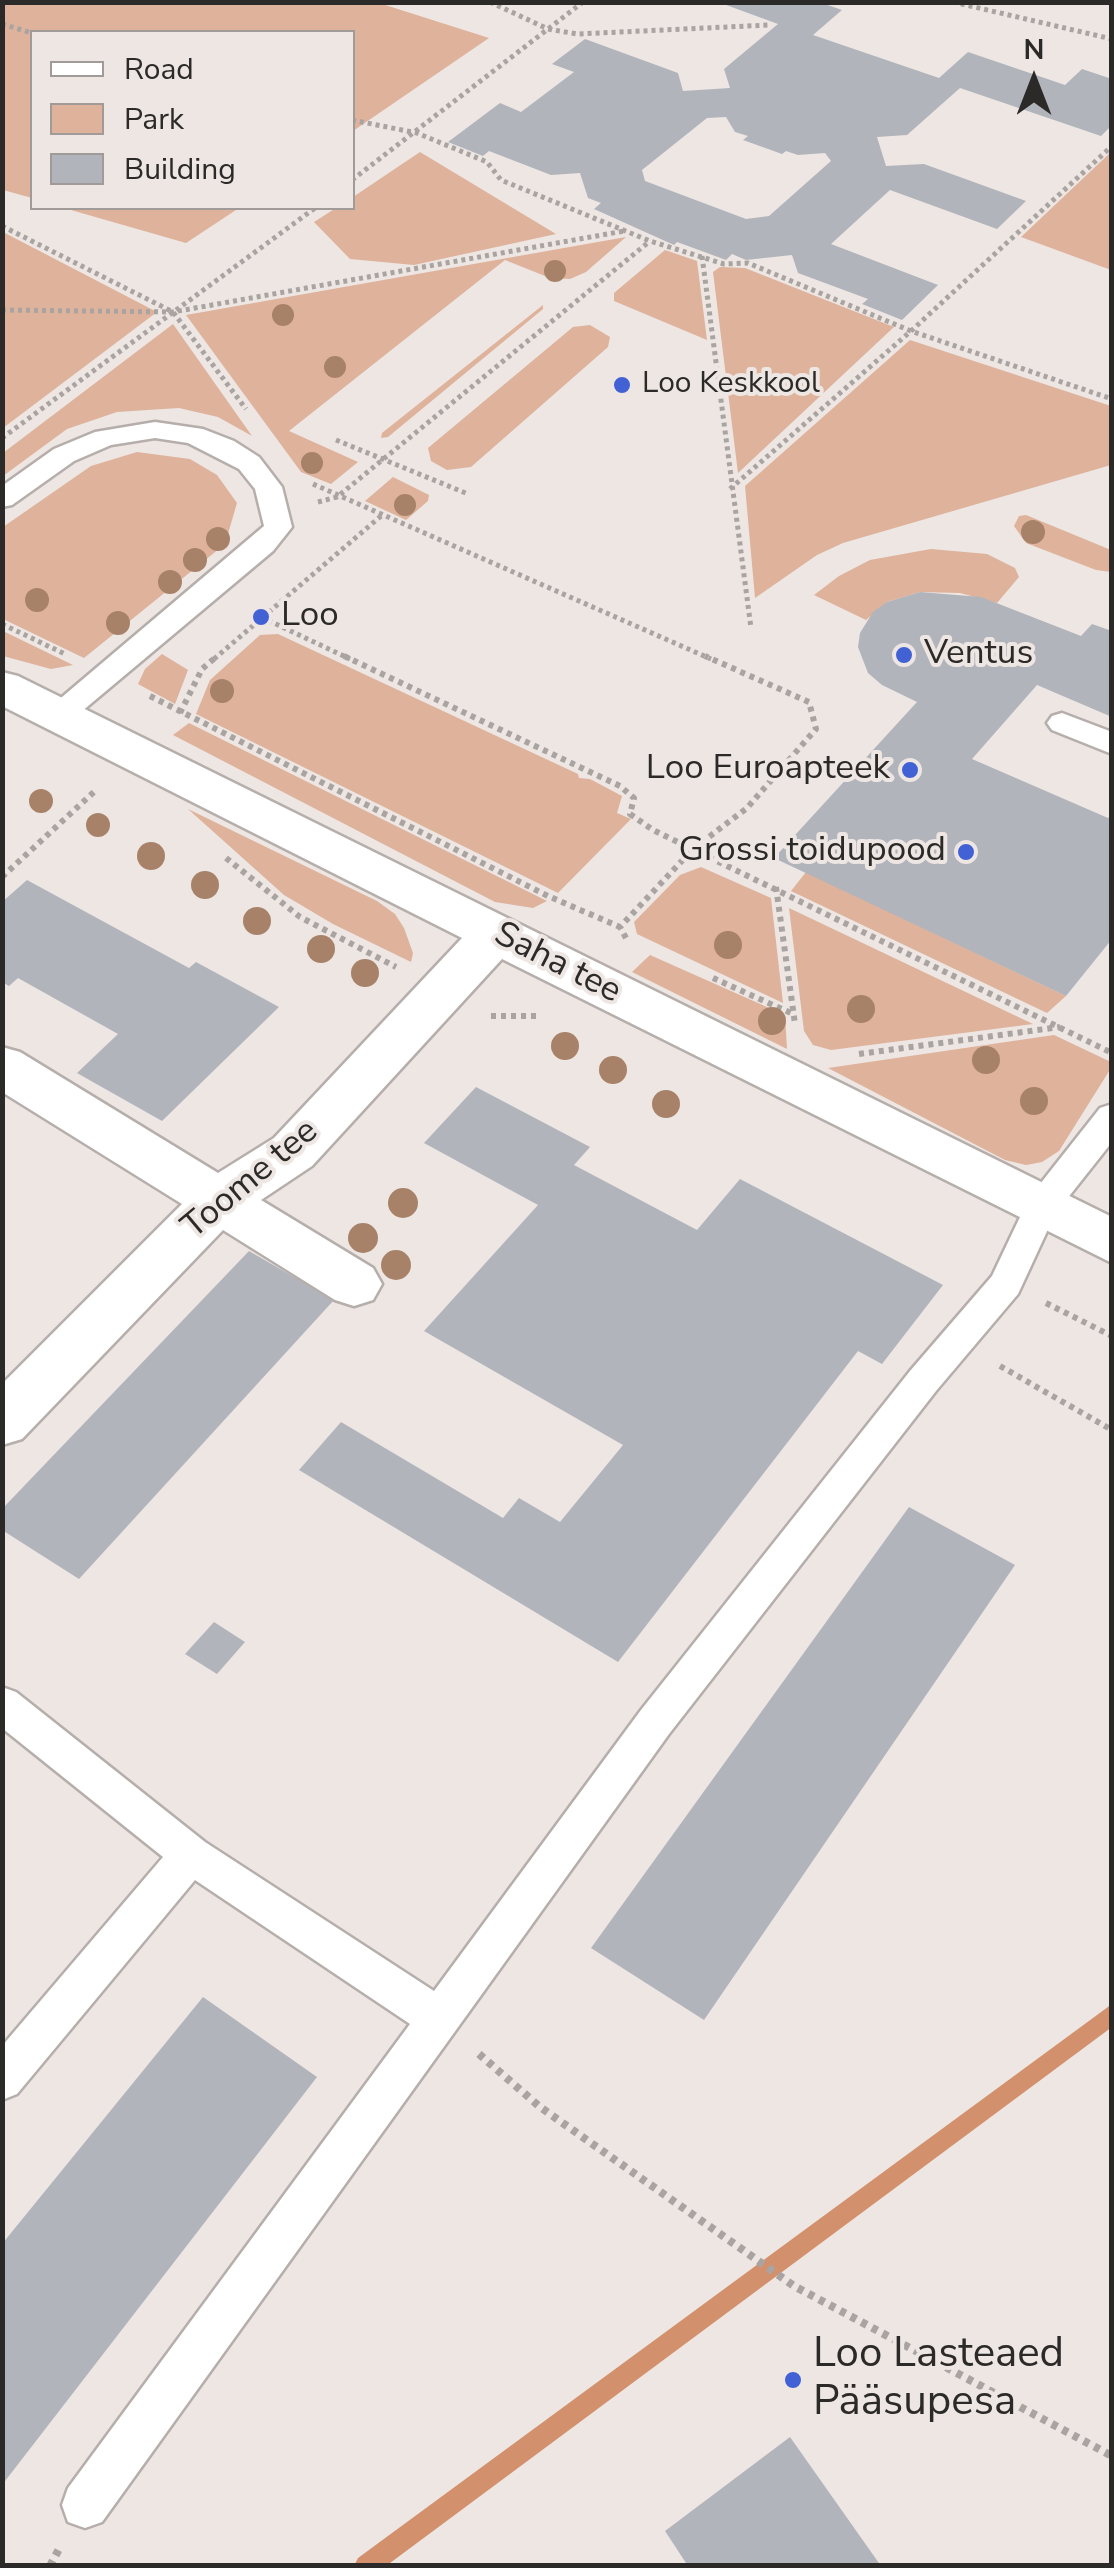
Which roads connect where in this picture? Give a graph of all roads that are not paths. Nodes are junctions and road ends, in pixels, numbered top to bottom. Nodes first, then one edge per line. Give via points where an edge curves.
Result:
1 (2, 499) edge
2 (2, 686) edge
3 (60, 715) junction
4 (1062, 723) dead end
5 (1112, 744) edge
6 (496, 933) junction
7 (2, 1066) edge
8 (1112, 1117) edge
9 (220, 1199) junction
10 (1040, 1207) junction
11 (1112, 1242) edge
12 (354, 1284) dead end
13 (2, 1422) edge
14 (2, 1704) edge
15 (190, 1855) junction
16 (441, 2020) junction
17 (2, 2080) edge
18 (85, 2505) dead end

1 - 3 lane via 64,455 105,438 155,430 192,435 236,455 268,487 277,512 278,527 264,545
2 - 3 street, Saha tee
3 - 6 street, Saha tee
4 - 5 lane
6 - 9 street, Toome tee via 293,1152
6 - 10 street, Saha tee
7 - 9 street
8 - 10 lane
9 - 12 street
9 - 13 street, Toome tee
10 - 11 street, Saha tee
10 - 16 lane via 1006,1284 655,1722
14 - 15 lane
15 - 16 lane
15 - 17 lane
16 - 18 lane

